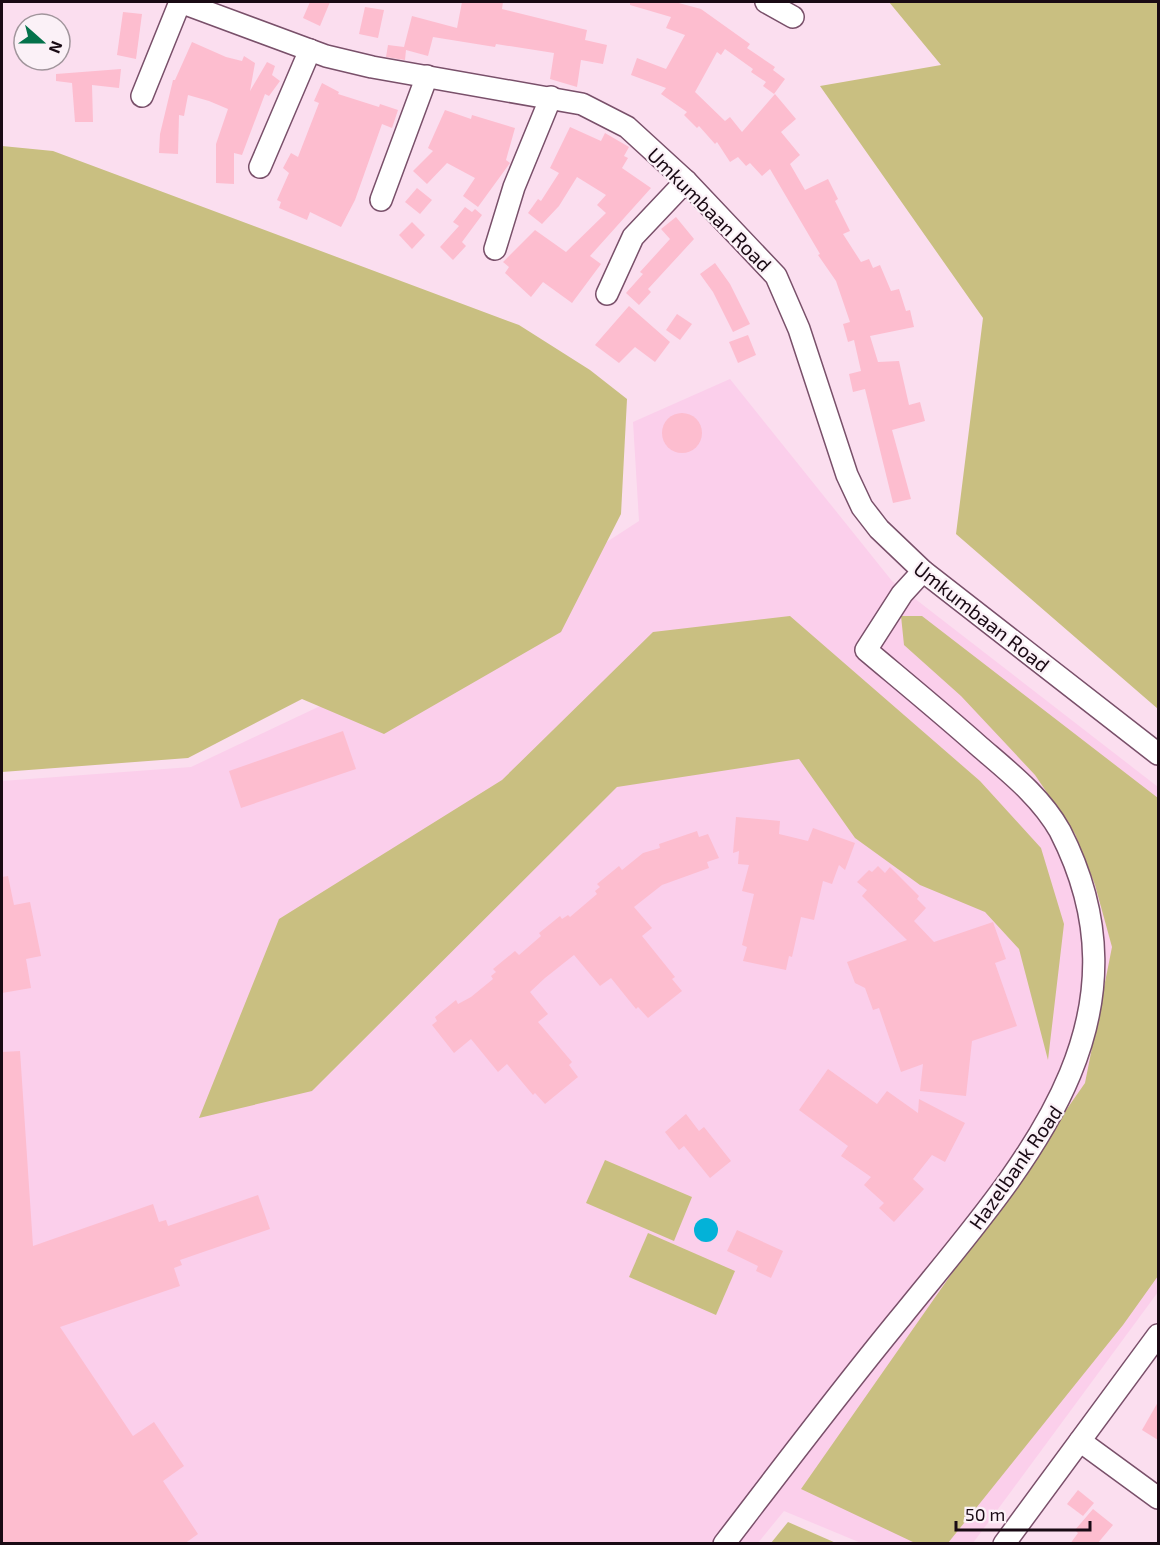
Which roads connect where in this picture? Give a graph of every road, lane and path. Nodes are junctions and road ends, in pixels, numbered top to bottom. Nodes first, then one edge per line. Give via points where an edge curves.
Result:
1 (180, 2) edge
2 (766, 2) edge
3 (793, 17) dead end
4 (310, 50) junction
5 (427, 76) junction
6 (142, 96) dead end
7 (551, 97) junction
8 (260, 167) dead end
9 (686, 181) junction
10 (381, 200) dead end
11 (495, 249) dead end
12 (607, 294) dead end
13 (923, 571) junction
14 (1158, 754) edge
15 (1158, 1335) edge
16 (1080, 1441) junction
17 (1158, 1498) edge
18 (724, 1544) edge
19 (1004, 1544) edge

1 - 4 street, Umkumbaan Road
1 - 6 street
2 - 3 street
4 - 5 street, Umkumbaan Road via 372,67
4 - 8 street
5 - 7 street, Umkumbaan Road
5 - 10 street
7 - 9 street, Umkumbaan Road via 582,104 627,128
7 - 11 street via 514,187
9 - 12 street via 633,237
9 - 13 street, Umkumbaan Road via 776,276 799,329 847,476 862,507
13 - 14 street, Umkumbaan Road
13 - 18 street, Hazelbank Road via 902,594 866,650 1011,773 1059,830 1079,869 1091,908 1098,972 1093,1010 1084,1051 1046,1130
15 - 16 street
16 - 17 street
16 - 19 street

